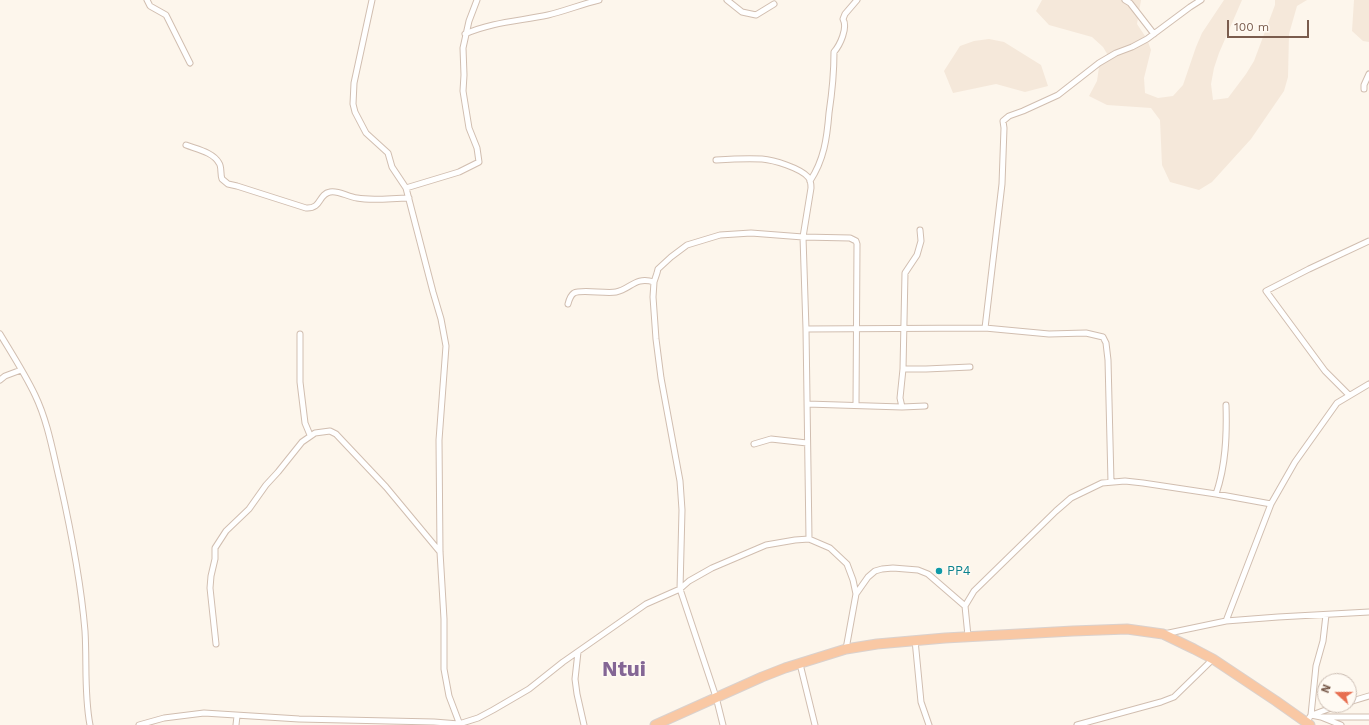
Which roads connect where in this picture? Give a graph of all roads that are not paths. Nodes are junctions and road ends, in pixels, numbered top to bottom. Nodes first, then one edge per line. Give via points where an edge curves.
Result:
1 (147, 0) edge
2 (372, 0) edge
3 (477, 0) edge
4 (599, 0) edge
5 (727, 0) edge
6 (857, 0) edge
7 (1125, 0) edge
8 (1202, 0) edge
9 (774, 4) dead end
10 (465, 34) junction
11 (1154, 34) junction
12 (190, 63) dead end
13 (1369, 74) edge
14 (1364, 89) dead end
15 (186, 146) dead end
16 (716, 160) dead end
17 (810, 181) junction
18 (406, 188) junction
19 (409, 198) junction
20 (920, 230) dead end
21 (803, 237) junction
22 (1369, 241) edge
23 (654, 282) junction
24 (568, 304) dead end
25 (984, 328) junction
26 (806, 329) junction
27 (857, 329) junction
28 (904, 329) junction
29 (0, 334) edge
30 (300, 334) dead end
31 (970, 367) dead end
32 (903, 368) junction
33 (21, 370) junction
34 (0, 380) edge
35 (1369, 384) edge
36 (1348, 395) junction
37 (807, 404) junction
38 (856, 405) junction
39 (1226, 405) dead end
40 (925, 406) dead end
41 (899, 407) junction
42 (310, 435) junction
43 (754, 444) dead end
44 (807, 444) junction
45 (1111, 482) junction
46 (1216, 494) junction
47 (1271, 504) junction
48 (809, 539) junction
49 (440, 552) junction
50 (680, 589) junction
51 (856, 594) junction
52 (965, 606) junction
53 (1369, 612) edge
54 (1326, 615) junction
55 (1226, 621) junction
56 (1163, 634) junction
57 (968, 636) junction
58 (915, 640) junction
59 (216, 644) dead end
60 (846, 649) junction
61 (578, 652) junction
62 (1213, 659) junction
63 (800, 664) junction
64 (1369, 696) edge
65 (716, 697) junction
66 (1357, 700) edge
67 (1324, 713) edge
68 (237, 716) junction
69 (1321, 717) junction
70 (1369, 717) edge
71 (164, 718) junction
72 (1308, 722) edge
73 (459, 724) edge
74 (90, 725) edge
75 (139, 725) edge
76 (162, 725) edge
77 (236, 725) edge
78 (584, 725) edge
79 (655, 725) edge
80 (723, 725) edge
81 (815, 725) edge
82 (929, 725) edge
83 (1077, 725) edge
84 (1341, 725) edge

1 - 12 street via 150,6 166,15
2 - 18 street via 356,76 353,104 366,133 388,153 392,167
3 - 10 street
4 - 10 street via 548,15 480,27
5 - 9 street via 742,12 756,15
6 - 17 street via 845,14 844,29 838,48 834,52 833,88 826,143 820,165
7 - 11 street
8 - 11 street
10 - 18 street via 463,91 468,128 479,162 459,172
11 - 25 street via 1109,57 1058,94 1003,121 1002,184
13 - 14 street
15 - 19 street via 214,157 220,165 222,178 228,184 306,208 316,206 325,194 331,191 363,199
16 - 17 street via 764,160 790,167 807,176
17 - 21 street
18 - 19 street
19 - 49 street via 446,346 439,440
20 - 28 street via 921,241 917,255 905,273
21 - 23 street via 751,233 720,234 703,239 687,245 670,257 658,269
21 - 26 street
21 - 27 street via 850,238 858,244
22 - 36 street via 1266,291 1325,371
23 - 24 street via 641,281 618,292 578,292 572,296
23 - 50 street via 654,318 661,378 680,481
25 - 28 street
25 - 45 street via 1045,334 1086,333 1105,339 1108,360
26 - 27 street
26 - 37 street
27 - 28 street
27 - 38 street
28 - 32 street
29 - 33 street
30 - 42 street via 300,382 305,423
31 - 32 street
32 - 41 street
33 - 34 street
33 - 74 street via 35,395 50,439 70,530 85,631 86,690
35 - 36 street
36 - 47 street via 1337,403 1319,427
37 - 38 street
37 - 44 street
38 - 41 street
39 - 46 street via 1227,431 1223,469
40 - 41 street
42 - 49 street via 326,431 336,434 386,487
42 - 59 street via 266,484 249,509 226,531 215,548 210,588
43 - 44 street via 771,439
44 - 48 street
45 - 46 street via 1137,482
45 - 52 street via 1102,483 1071,498 974,591
46 - 47 street
47 - 55 street
48 - 50 street via 760,547 712,568
48 - 51 street via 830,548 840,556 850,572
49 - 73 street via 444,669
50 - 61 street via 646,604
50 - 65 street
51 - 52 street via 875,571 893,568 918,570 928,574
51 - 60 street
52 - 57 street
53 - 54 street
54 - 55 street
54 - 72 street
55 - 56 street
56 - 57 highway via 1112,629
56 - 62 highway
57 - 58 highway
58 - 60 highway
58 - 82 street via 921,702
60 - 63 highway
61 - 73 street via 529,689 478,718
61 - 78 street via 575,679
62 - 72 highway
62 - 83 street via 1174,697
63 - 65 highway
63 - 81 street
64 - 66 street
65 - 79 highway
65 - 80 street
67 - 72 street
68 - 71 street via 204,713
68 - 73 street
68 - 77 street
69 - 70 street
69 - 72 street
69 - 84 street
71 - 75 street
71 - 76 street

